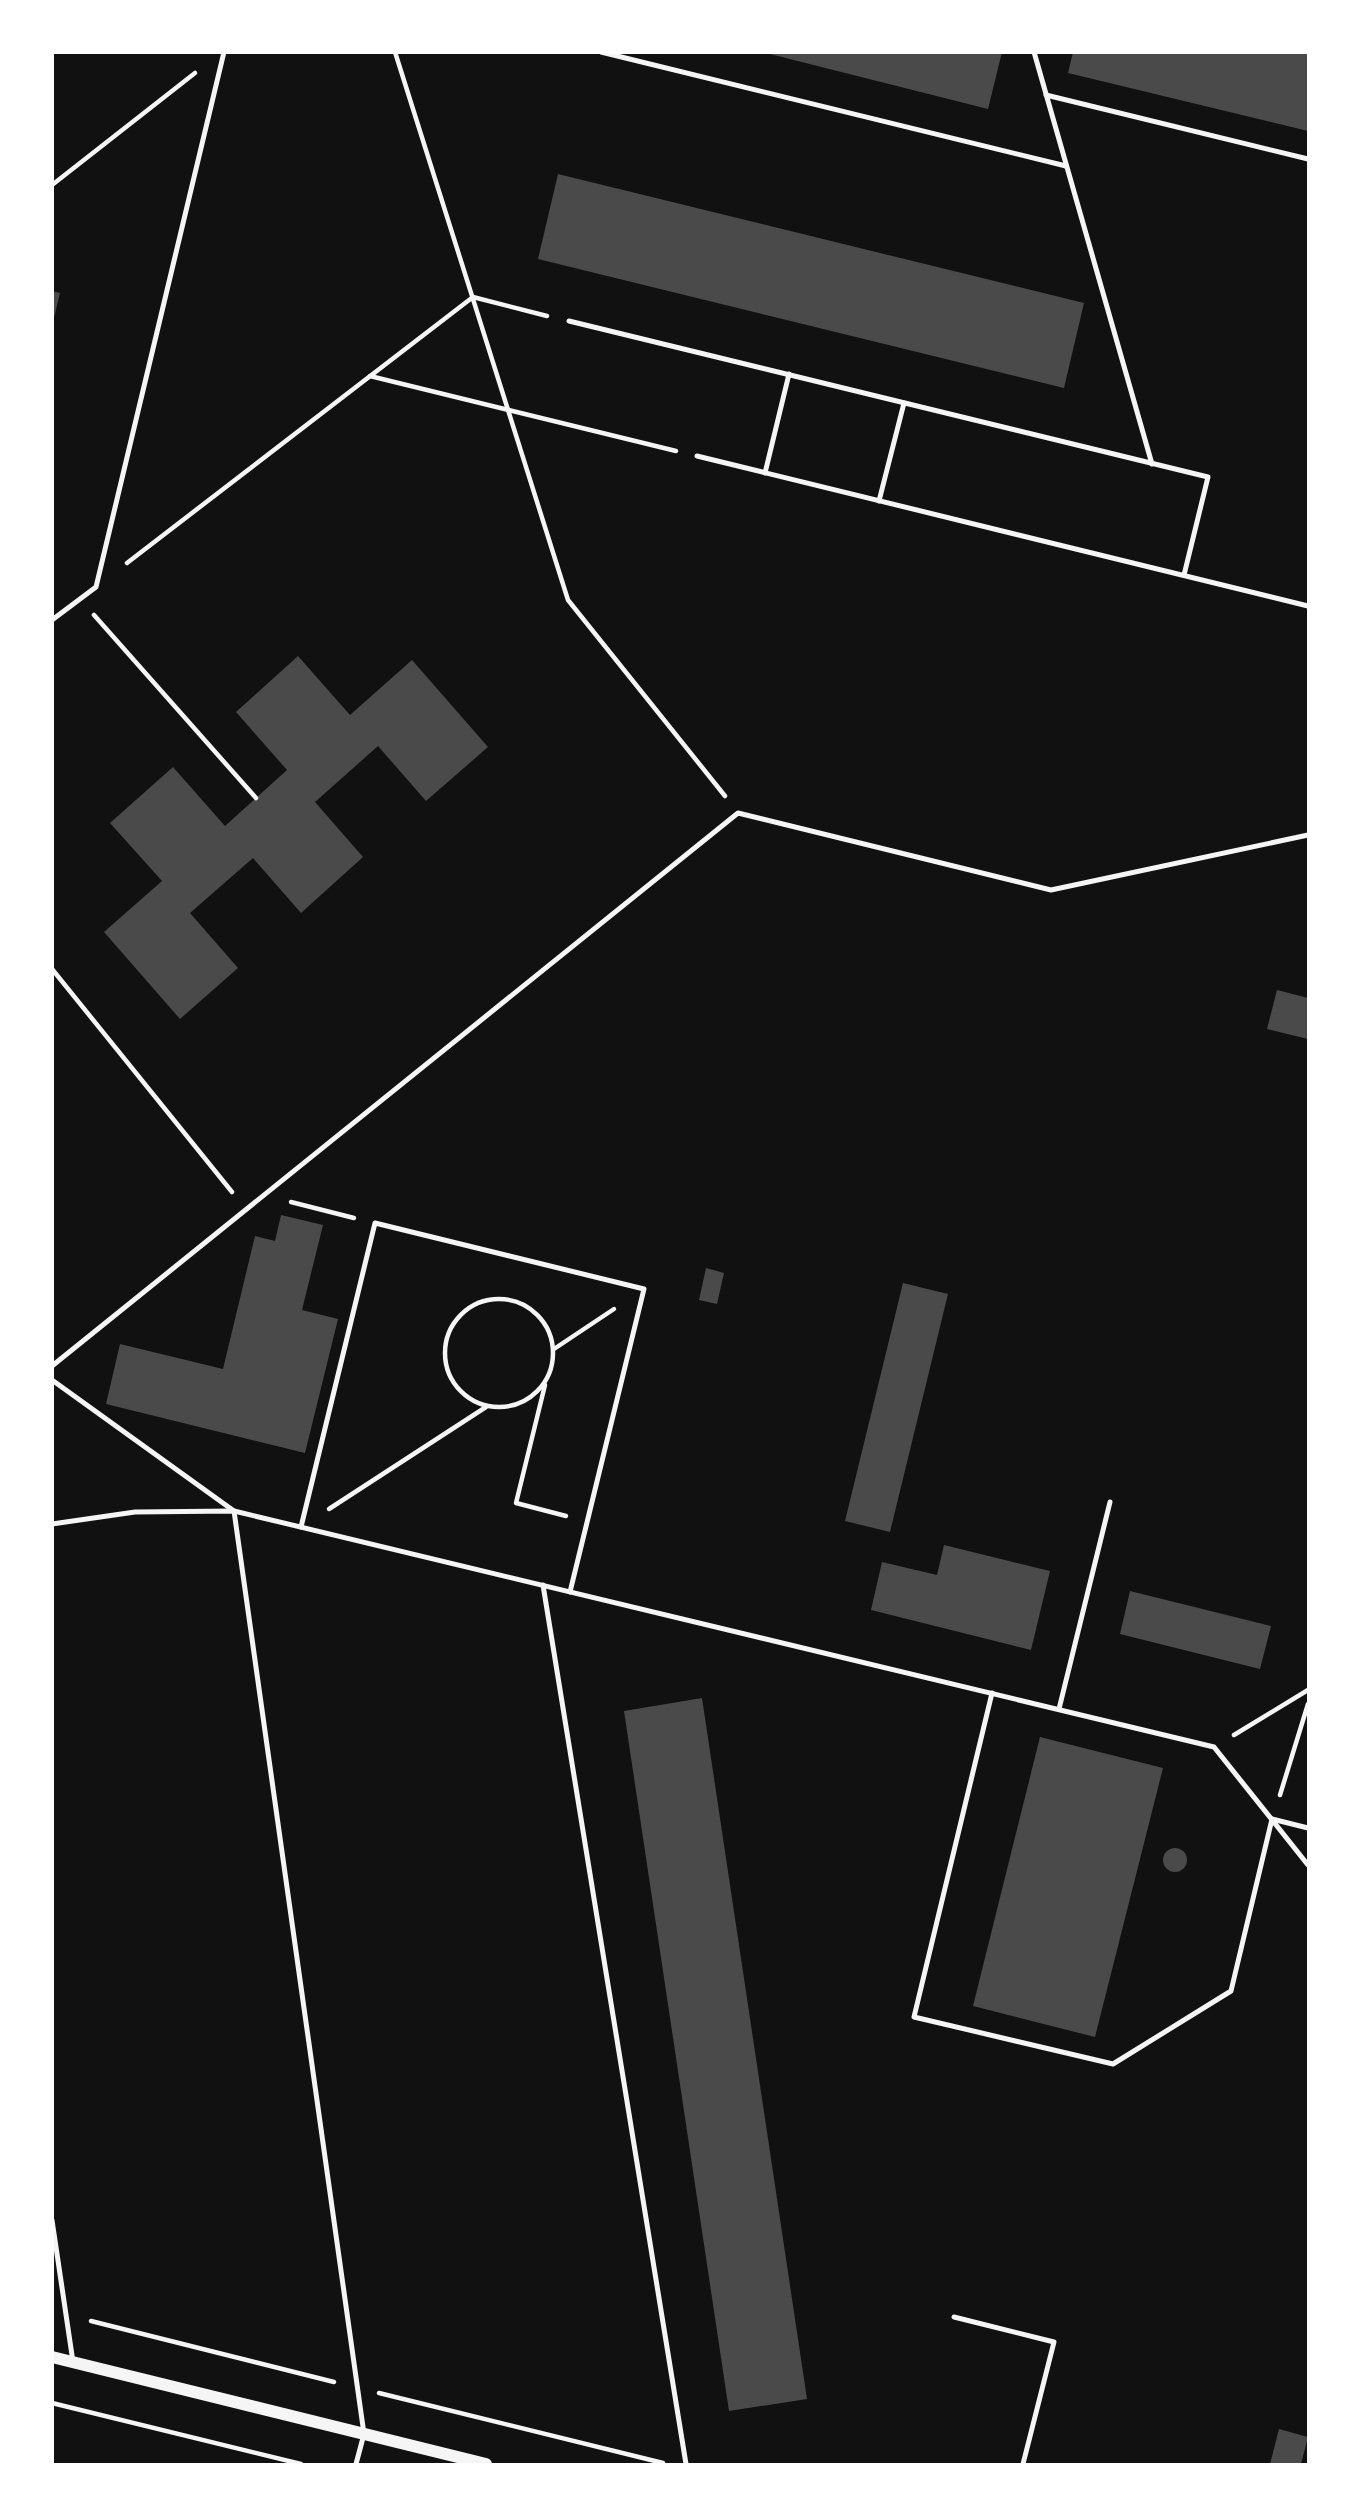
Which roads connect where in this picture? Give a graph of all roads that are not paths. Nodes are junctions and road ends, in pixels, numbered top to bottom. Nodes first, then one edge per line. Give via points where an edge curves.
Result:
1 (225, 52) edge
2 (601, 52) edge
3 (1034, 52) edge
4 (1046, 95) junction
5 (1308, 159) edge
6 (1066, 166) junction
7 (569, 321) road end
8 (789, 374) junction
9 (904, 403) junction
10 (697, 456) road end
11 (1152, 464) junction
12 (765, 473) junction
13 (879, 501) junction
14 (1184, 575) junction
15 (1308, 606) edge
16 (52, 620) edge
17 (1308, 835) edge
18 (52, 1366) edge
19 (52, 1380) edge
20 (1110, 1502) dead end
21 (234, 1511) junction
22 (52, 1524) edge
23 (301, 1527) junction
24 (543, 1585) junction
25 (570, 1592) junction
26 (992, 1693) junction
27 (1059, 1709) junction
28 (1272, 1819) junction
29 (1308, 1828) edge
30 (1308, 1865) edge
31 (52, 2220) edge
32 (954, 2317) dead end
33 (52, 2357) edge
34 (73, 2362) junction
35 (364, 2434) junction
36 (356, 2465) edge
37 (486, 2465) edge
38 (686, 2465) edge
39 (1023, 2465) edge

1 - 16 lane via 96,587
2 - 6 lane
3 - 4 lane
4 - 5 lane
4 - 6 lane
6 - 11 lane
7 - 8 lane
8 - 9 lane
8 - 12 lane
9 - 11 lane
9 - 13 lane
10 - 12 lane
11 - 14 lane via 1208,478
12 - 13 lane
13 - 14 lane
14 - 15 lane
17 - 18 lane via 1051,890 738,813
19 - 21 lane
20 - 27 lane
21 - 22 lane via 135,1512
21 - 23 lane
21 - 35 lane
23 - 24 lane
23 - 25 lane via 375,1223 644,1289
24 - 25 lane
24 - 38 lane
25 - 26 lane
26 - 27 lane
26 - 28 lane via 914,2017 1113,2064 1231,1991
27 - 28 lane via 1214,1747
28 - 29 lane
28 - 30 lane
31 - 34 lane
32 - 39 lane via 1054,2342
33 - 34 street
34 - 35 street
35 - 36 lane
35 - 37 street

